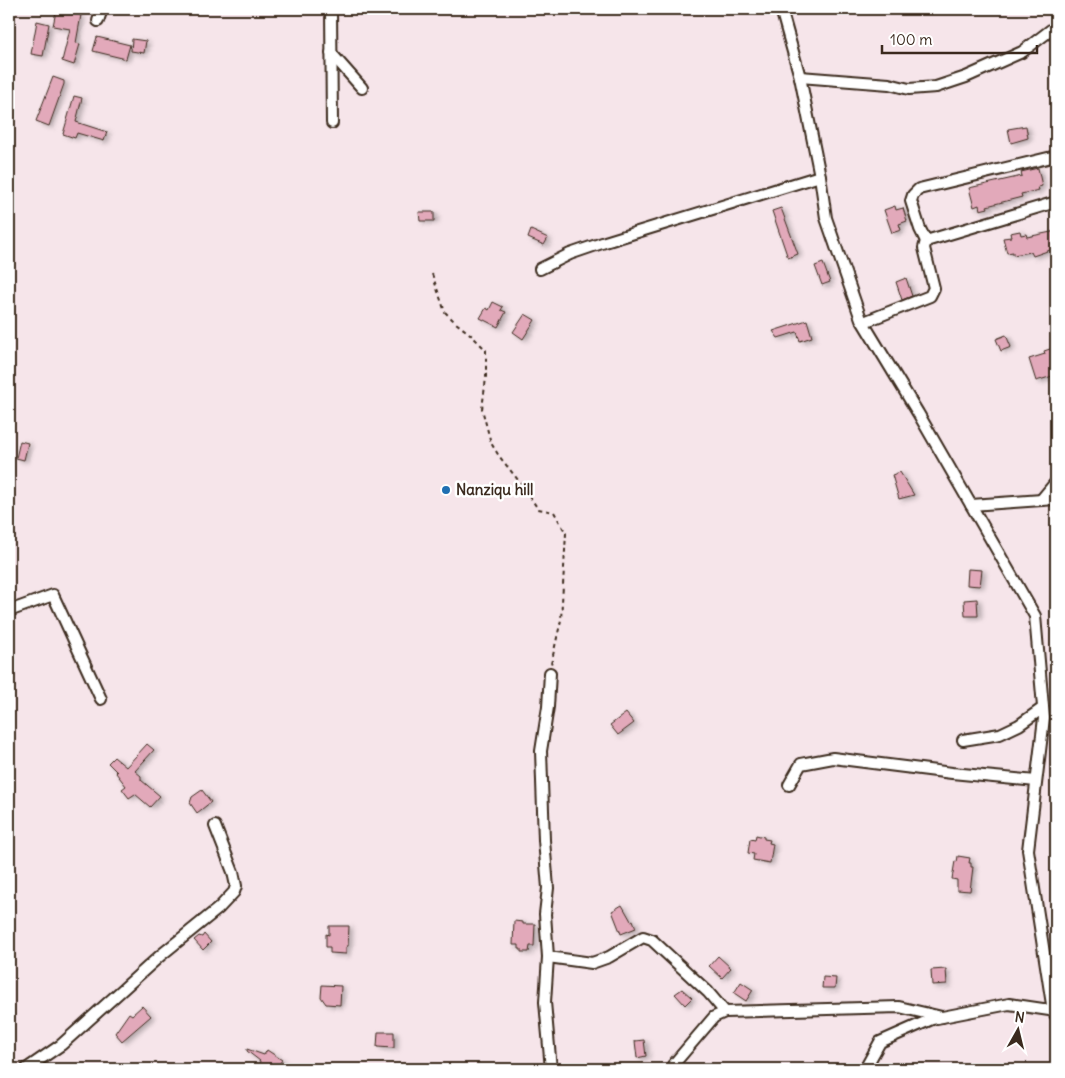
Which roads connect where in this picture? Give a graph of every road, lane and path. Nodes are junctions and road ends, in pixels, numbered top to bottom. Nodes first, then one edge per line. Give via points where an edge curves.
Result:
1 (102, 9) edge
2 (331, 9) edge
3 (781, 9) edge
4 (98, 21) dead end
5 (1056, 26) edge
6 (331, 53) junction
7 (800, 77) junction
8 (362, 88) dead end
9 (332, 123) dead end
10 (1056, 156) edge
11 (820, 176) junction
12 (1056, 202) edge
13 (926, 241) junction
14 (540, 269) dead end
15 (432, 274) dead end
16 (864, 322) junction
17 (1056, 482) edge
18 (1056, 499) edge
19 (1041, 500) junction
20 (971, 505) junction
21 (9, 611) edge
22 (550, 674) joint
23 (101, 699) dead end
24 (1043, 708) junction
25 (963, 740) dead end
26 (1036, 781) junction
27 (789, 784) dead end
28 (215, 826) dead end
29 (548, 957) junction
30 (725, 1012) junction
31 (1055, 1013) edge
32 (942, 1017) junction
33 (26, 1069) edge
34 (551, 1069) edge
35 (672, 1069) edge
36 (865, 1069) edge

1 - 4 street
2 - 6 street
3 - 7 street
5 - 7 street via 1022,52 966,78 936,87 909,89 889,84
6 - 8 street
6 - 9 street
7 - 11 street
10 - 13 street via 919,190 911,201
11 - 14 street via 605,242
11 - 16 street via 826,218
12 - 13 street
13 - 16 street via 924,248 934,288 930,296
15 - 22 path via 445,312 486,350 482,408 491,443 538,509 554,512 566,534 560,620
16 - 20 street
17 - 19 street
18 - 19 street
19 - 20 street
20 - 24 street via 1035,616
21 - 23 street via 53,595
22 - 29 street via 541,751
24 - 25 street via 1000,734
24 - 26 street
26 - 27 street via 833,758 801,764
26 - 31 street via 1028,850
28 - 33 street via 233,872 234,892 61,1045
29 - 30 street via 592,963 643,937 652,940
29 - 34 street via 545,1002
30 - 32 street via 899,1007
30 - 35 street via 714,1017 672,1065
31 - 32 street via 1009,1004
32 - 36 street via 880,1042

